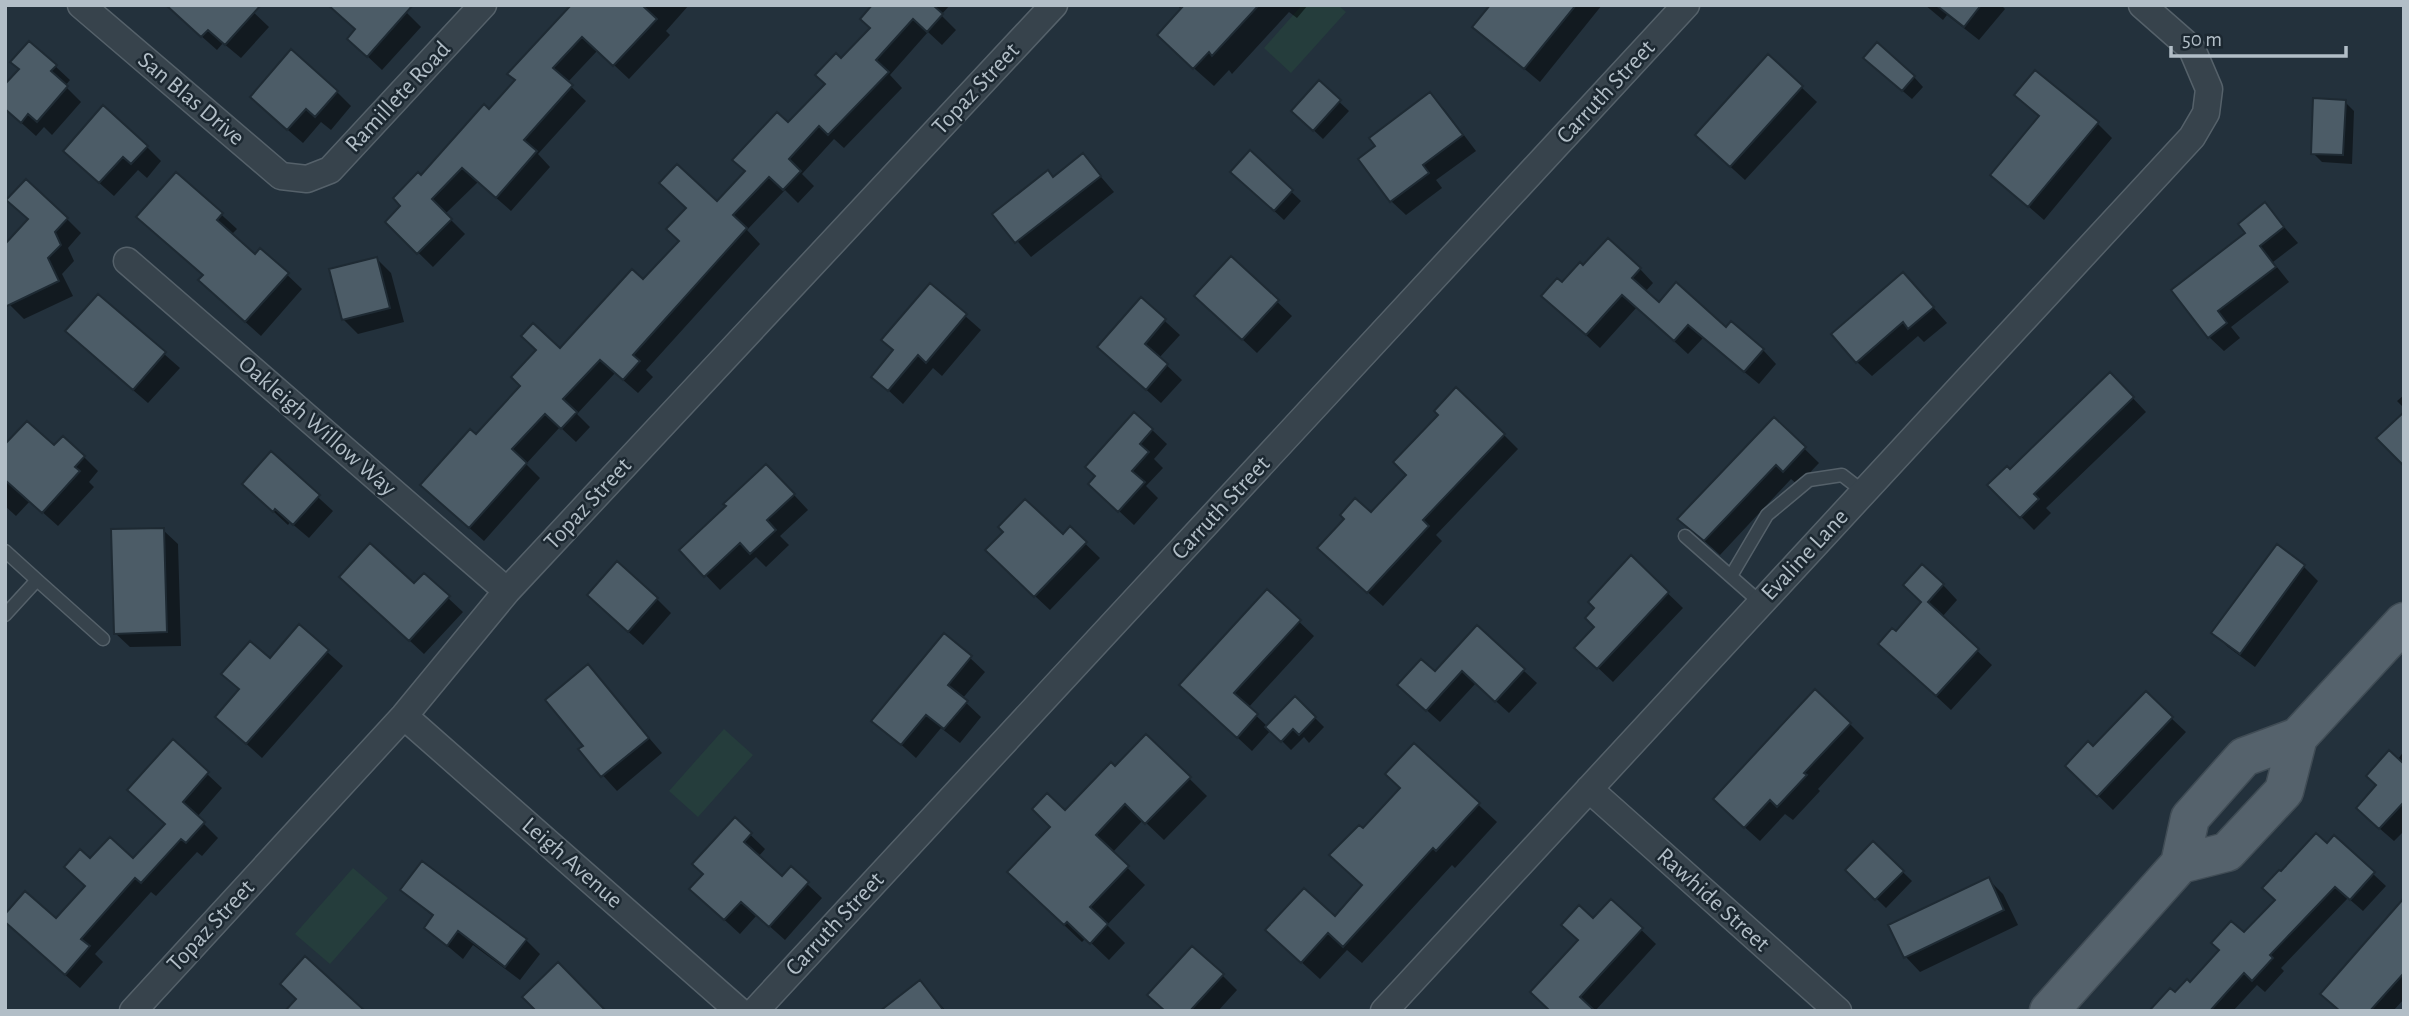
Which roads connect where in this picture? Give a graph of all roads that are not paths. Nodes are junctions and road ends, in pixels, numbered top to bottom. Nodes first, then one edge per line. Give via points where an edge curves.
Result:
1 (81, 5) edge
2 (483, 5) edge
3 (1054, 5) edge
4 (1686, 5) edge
5 (2142, 5) edge
6 (307, 179) joint
7 (127, 261) dead end
8 (1864, 492) junction
9 (1685, 536) dead end
10 (5, 551) edge
11 (1731, 576) junction
12 (37, 580) junction
13 (507, 591) junction
14 (1761, 603) junction
15 (5, 615) edge
16 (2404, 622) edge
17 (103, 639) dead end
18 (404, 716) junction
19 (2298, 737) junction
20 (1589, 789) junction
21 (2180, 864) junction
22 (133, 1011) edge
23 (739, 1011) edge
24 (755, 1011) edge
25 (1384, 1011) edge
26 (1838, 1011) edge
27 (2049, 1011) edge

1 - 6 street, San Blas Drive via 281,176
2 - 6 street, Ramillete Road via 330,170
3 - 13 street, Topaz Street
4 - 24 street, Carruth Street
5 - 8 street, Evaline Lane via 2192,49 2210,89 2206,113 2192,137
7 - 13 street, Oakleigh Willow Way
8 - 11 lane via 1842,475 1809,480 1767,515
8 - 14 street, Evaline Lane
9 - 11 lane
10 - 12 lane
11 - 14 lane
12 - 15 lane
12 - 17 lane
13 - 18 street, Topaz Street
14 - 20 street, Evaline Lane
16 - 19 main road
18 - 22 street, Topaz Street
18 - 23 street, Leigh Avenue
19 - 21 main road via 2244,757 2190,818
19 - 21 main road via 2284,791 2227,852
20 - 25 street, Evaline Lane
20 - 26 street, Rawhide Street
21 - 27 main road

